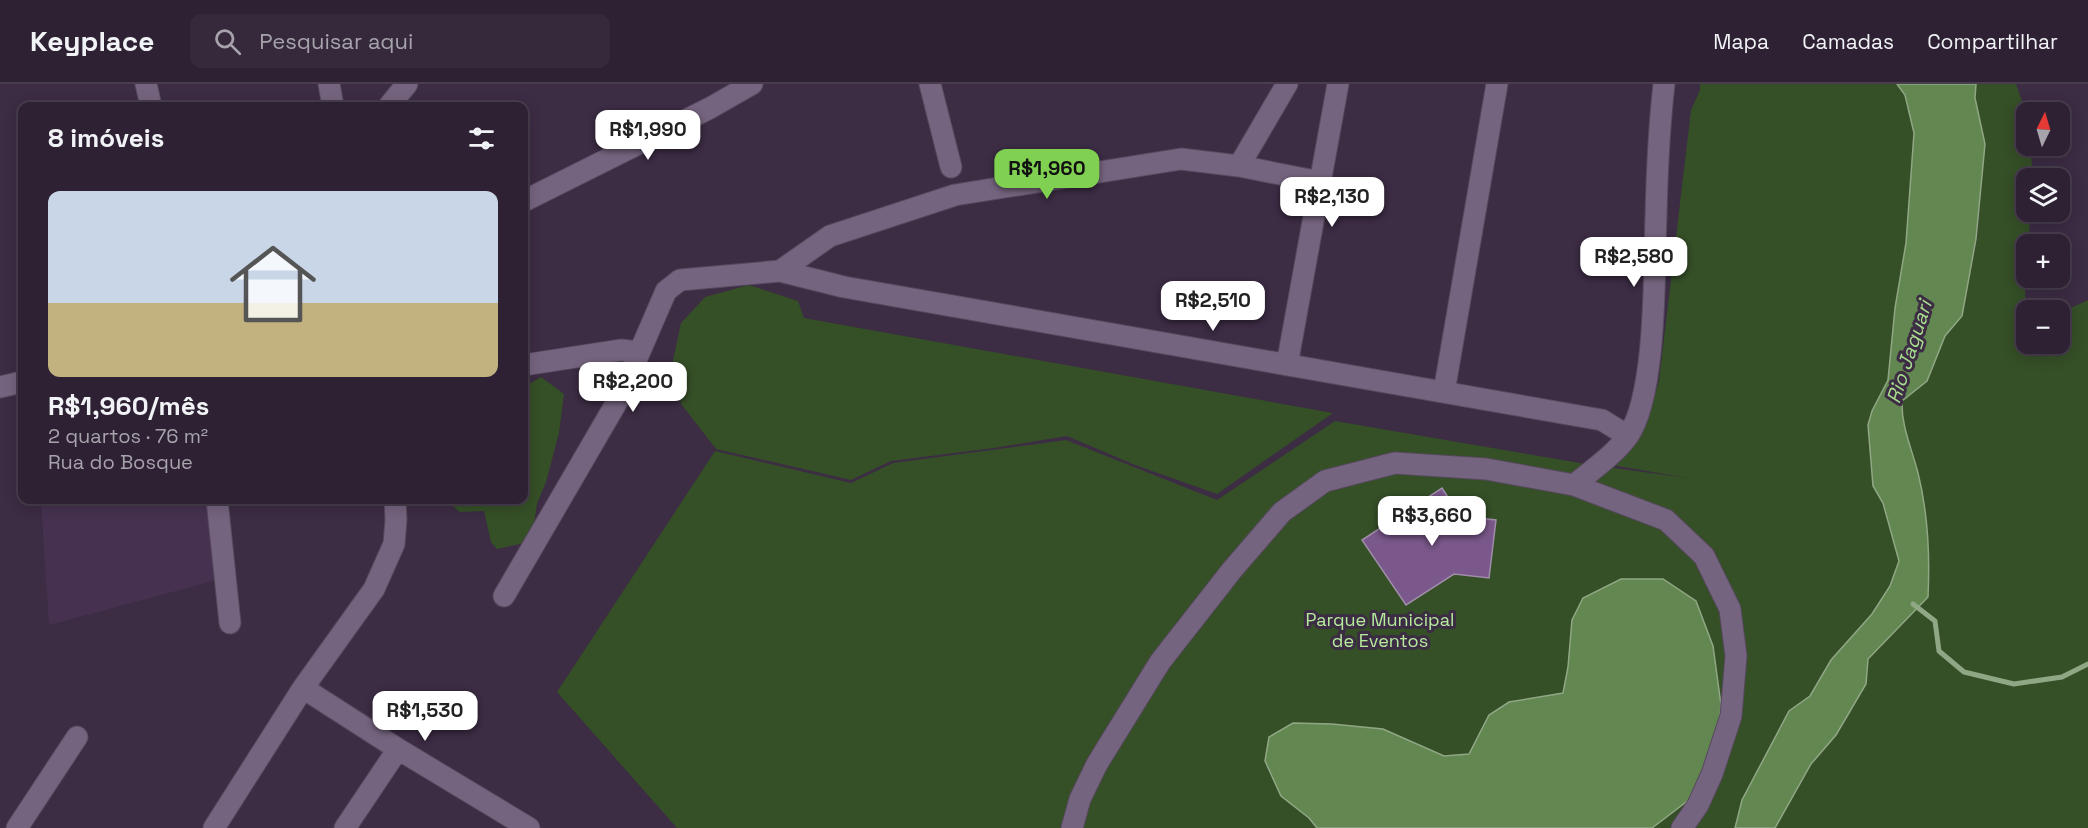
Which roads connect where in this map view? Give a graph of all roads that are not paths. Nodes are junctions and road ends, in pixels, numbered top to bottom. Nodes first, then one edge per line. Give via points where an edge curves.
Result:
1 (146, 84) edge
2 (329, 84) edge
3 (407, 84) edge
4 (752, 84) edge
5 (930, 84) edge
6 (1287, 84) edge
7 (1338, 84) edge
8 (1497, 84) edge
9 (1664, 84) edge
10 (150, 102) edge
11 (332, 102) edge
12 (393, 102) edge
13 (1239, 166) junction
14 (951, 167) dead end
15 (1320, 182) junction
16 (528, 199) edge
17 (780, 271) junction
18 (638, 352) junction
19 (528, 364) edge
20 (1287, 365) junction
21 (18, 383) edge
22 (0, 387) edge
23 (1444, 393) junction
24 (1628, 436) junction
25 (1574, 485) junction
26 (217, 504) edge
27 (395, 504) edge
28 (504, 596) dead end
29 (230, 623) dead end
30 (303, 688) junction
31 (76, 737) dead end
32 (398, 749) junction
33 (17, 828) edge
34 (214, 828) edge
35 (345, 828) edge
36 (528, 828) edge
37 (1072, 828) edge
38 (1682, 828) edge

1 - 10 street
2 - 11 street
3 - 12 street
4 - 16 street
5 - 14 street
6 - 13 street
7 - 15 street
8 - 23 street
9 - 24 street via 1657,170 1653,325 1643,395
13 - 15 street
13 - 17 street via 1181,159 955,195 830,236
15 - 20 street
17 - 18 street via 680,280 666,291
17 - 20 street via 844,287
18 - 19 street via 621,350
18 - 28 street via 621,395
20 - 23 street
21 - 22 street
23 - 24 street via 1602,420
24 - 25 street
25 - 37 street via 1486,470 1395,463 1325,481 1282,512 1160,662 1096,764
25 - 38 street via 1666,520 1704,556 1730,609 1736,656 1731,716 1712,774
26 - 29 street
27 - 30 street via 394,544 374,589
30 - 32 street
30 - 34 street
31 - 33 street
32 - 35 street
32 - 36 street

